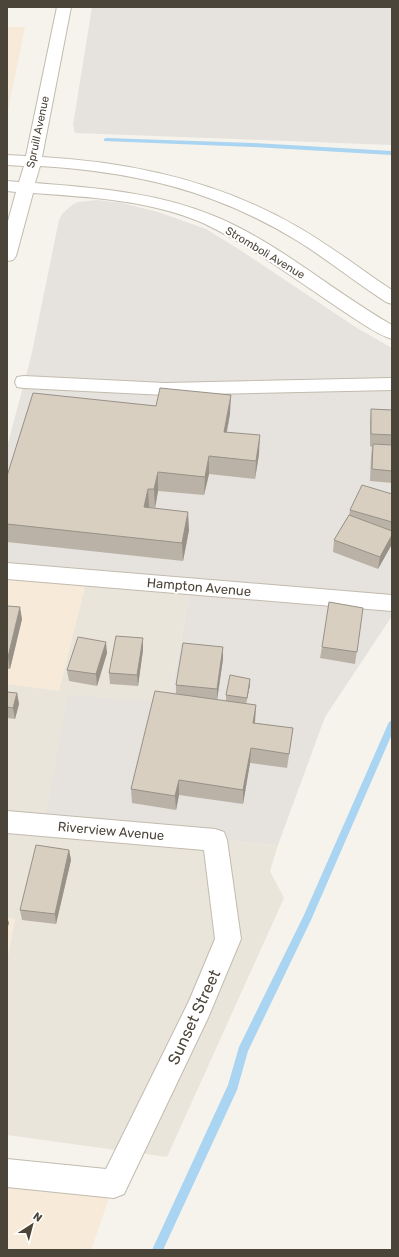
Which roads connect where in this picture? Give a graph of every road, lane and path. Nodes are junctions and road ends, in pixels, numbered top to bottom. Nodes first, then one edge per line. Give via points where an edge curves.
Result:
1 (64, 7) edge
2 (7, 160) edge
3 (33, 161) junction
4 (7, 186) edge
5 (25, 188) junction
6 (7, 256) edge
7 (392, 298) edge
8 (392, 333) edge
9 (24, 382) dead end
10 (392, 384) edge
11 (7, 571) edge
12 (392, 603) edge
13 (7, 822) edge
14 (215, 840) joint
15 (7, 1173) edge

1 - 3 street, Spruill Avenue
2 - 3 street
3 - 5 street, Spruill Avenue
3 - 7 street via 137,173 219,196 291,230
4 - 5 street, Stromboli Avenue
5 - 6 street, Spruill Avenue
5 - 8 street, Stromboli Avenue via 138,199 201,218 232,231
9 - 10 street via 165,389
11 - 12 street, Hampton Avenue
13 - 14 street, Riverview Avenue
14 - 15 street, Sunset Street via 228,939 200,1009 114,1184

